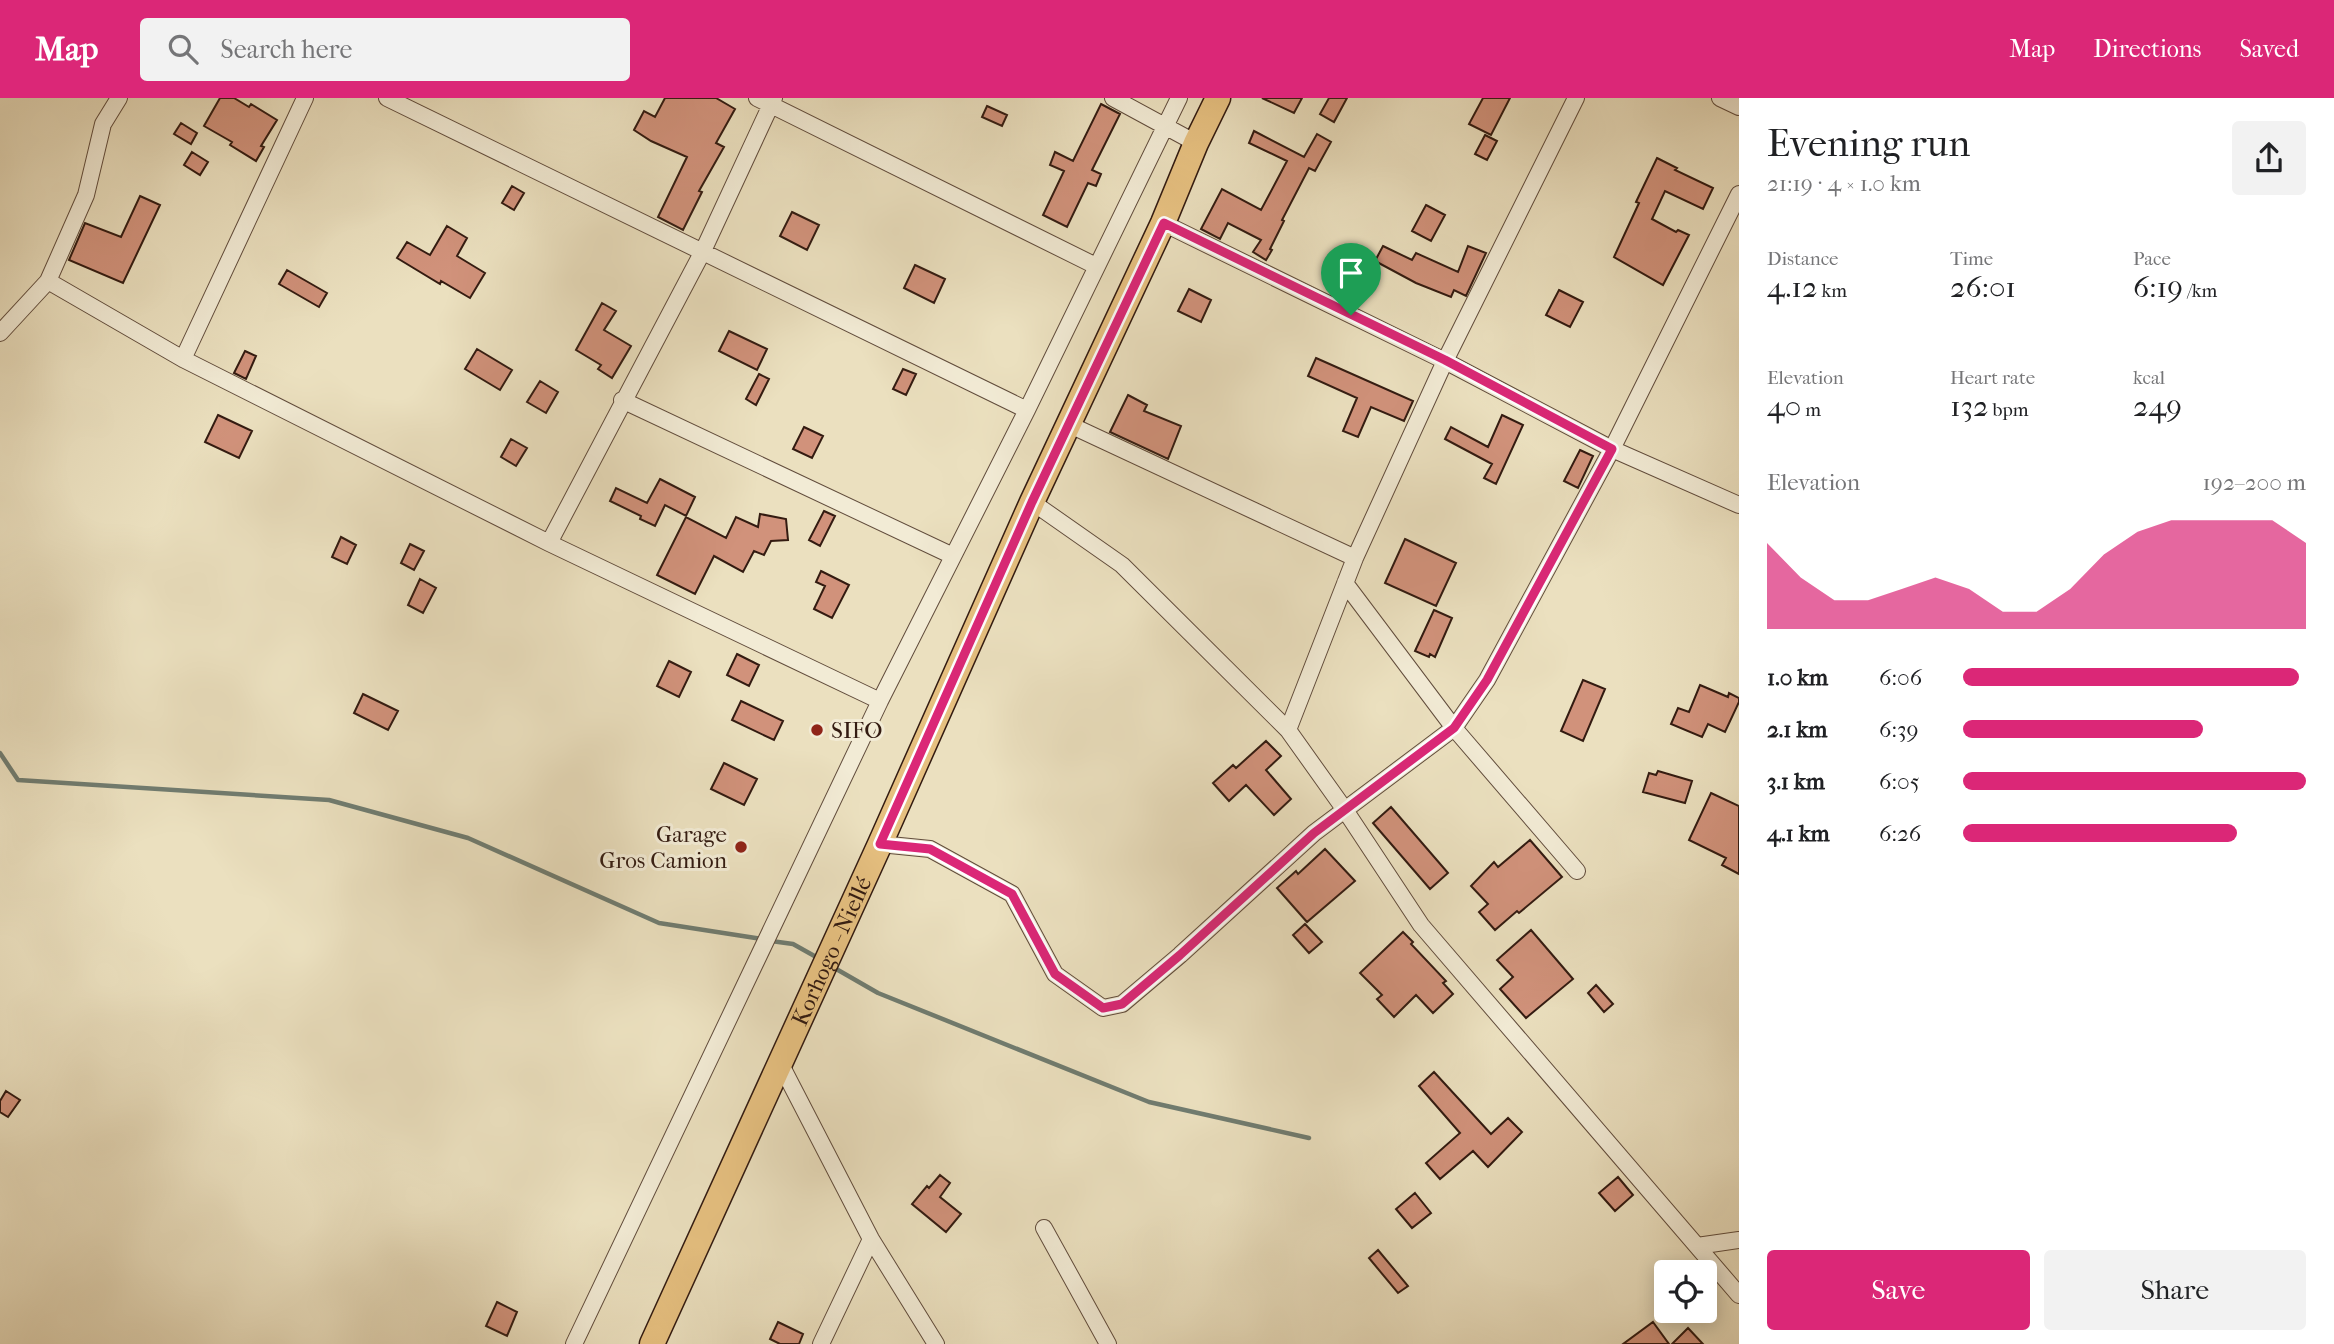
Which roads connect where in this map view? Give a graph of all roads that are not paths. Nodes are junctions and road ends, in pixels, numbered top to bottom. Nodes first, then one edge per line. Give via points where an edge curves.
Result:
1 (119, 98) edge
2 (305, 98) edge
3 (387, 98) edge
4 (1113, 98) edge
5 (1180, 98) edge
6 (1218, 98) edge
7 (1576, 98) edge
8 (1720, 98) edge
9 (767, 101) edge
10 (1739, 107) edge
11 (1167, 125) junction
12 (1196, 143) junction
13 (1739, 194) edge
14 (1164, 223) junction
15 (703, 251) junction
16 (1096, 266) junction
17 (48, 281) junction
18 (0, 333) edge
19 (183, 359) junction
20 (1445, 360) junction
21 (622, 401) junction
22 (1027, 410) junction
23 (1069, 424) junction
24 (1612, 449) junction
25 (1032, 502) junction
26 (1739, 505) edge
27 (549, 543) junction
28 (953, 556) junction
29 (1355, 558) junction
30 (1345, 583) junction
31 (880, 701) junction
32 (1454, 728) junction
33 (1288, 730) junction
34 (1345, 810) junction
35 (880, 844) junction
36 (1577, 871) dead end
37 (780, 1063) junction
38 (1044, 1228) dead end
39 (871, 1239) junction
40 (1739, 1240) edge
41 (1697, 1246) junction
42 (1739, 1294) edge
43 (574, 1344) edge
44 (652, 1344) edge
45 (821, 1344) edge
46 (936, 1344) edge
47 (1108, 1344) edge

1 - 17 street via 103,124 86,195
2 - 19 street
3 - 15 street
4 - 11 street
5 - 11 street
6 - 12 main road, Korhogo - Niellé
7 - 20 street
8 - 10 street
9 - 15 street
9 - 16 street
11 - 12 street
11 - 16 street
12 - 14 main road, Korhogo - Niellé
13 - 24 street
14 - 20 street
14 - 23 main road, Korhogo - Niellé
15 - 21 street
15 - 22 street
16 - 22 street
17 - 18 street
17 - 19 street
19 - 27 street
20 - 24 street
20 - 29 street
21 - 27 street
21 - 28 street
22 - 28 street
23 - 25 main road, Korhogo - Niellé
23 - 29 street
24 - 26 street
24 - 32 street via 1487,680
25 - 33 street via 1122,565
25 - 35 main road, Korhogo - Niellé
27 - 31 street
28 - 31 street
29 - 30 street
30 - 32 street
30 - 33 street
31 - 43 street
32 - 34 street
32 - 36 street
33 - 34 street
34 - 35 street via 1122,1004 1103,1008 1055,974 1012,894 930,849
34 - 41 street via 1420,925
35 - 37 main road, Korhogo - Niellé
37 - 39 street
37 - 44 main road, Korhogo - Niellé
38 - 47 street
39 - 45 street
39 - 46 street
40 - 41 street
41 - 42 street

